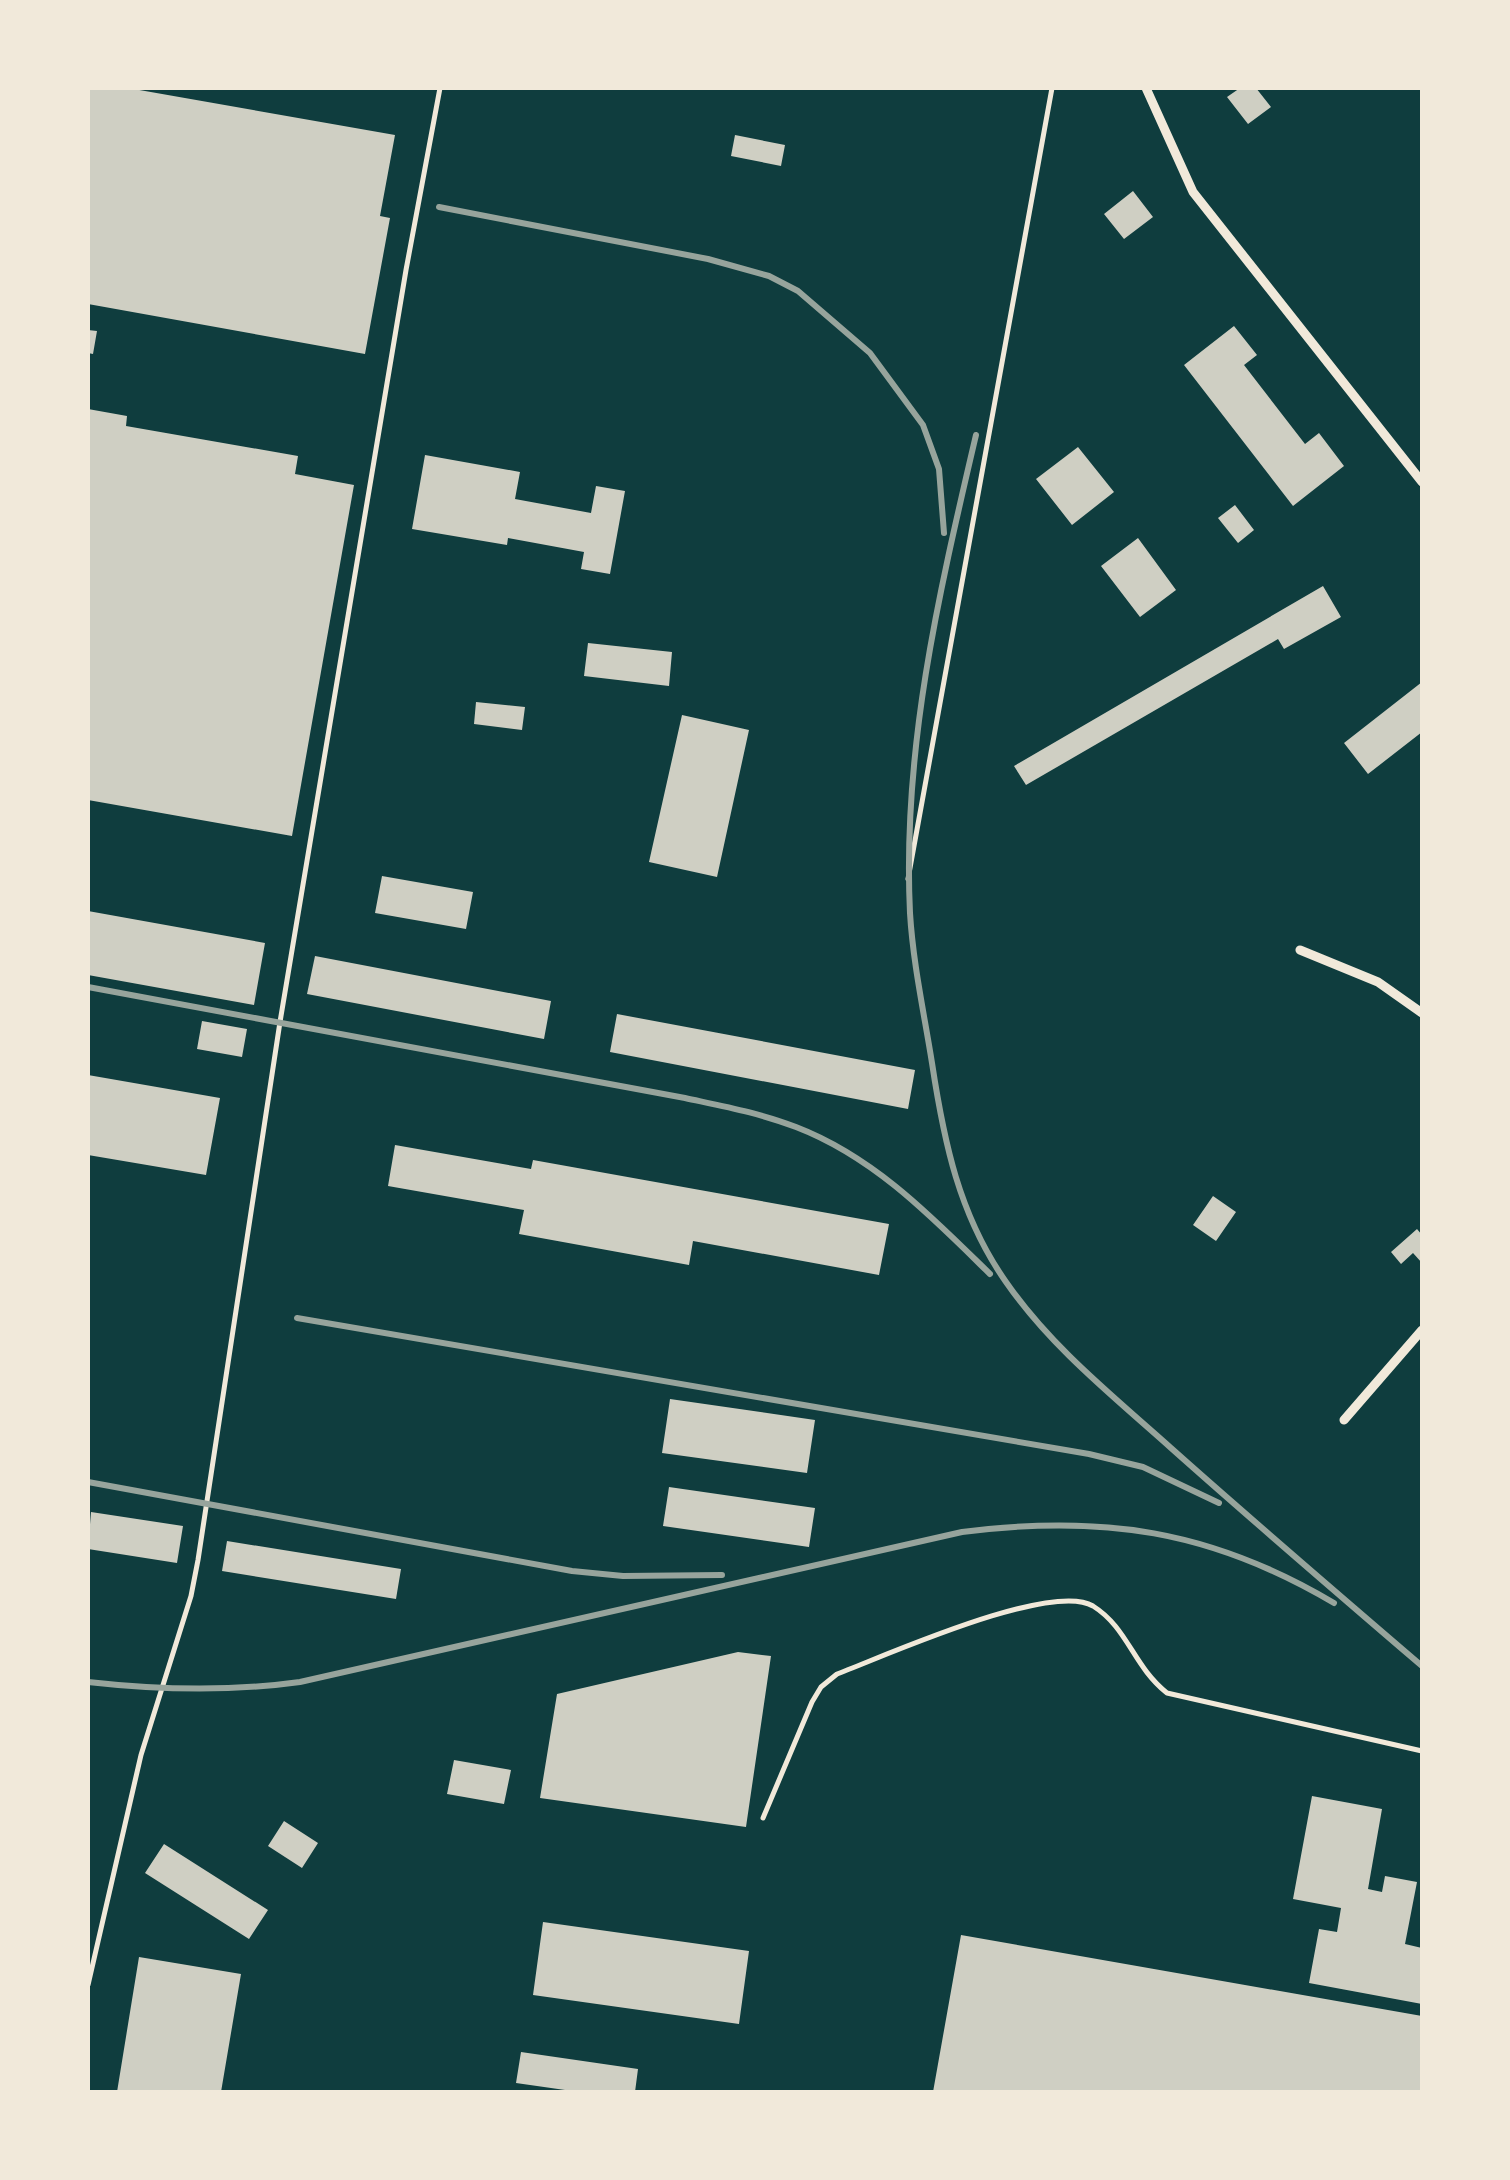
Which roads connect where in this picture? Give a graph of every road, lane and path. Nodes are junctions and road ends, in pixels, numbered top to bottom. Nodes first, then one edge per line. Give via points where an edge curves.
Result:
1 (440, 88) edge
2 (1052, 88) edge
3 (1146, 88) edge
4 (1422, 482) edge
5 (908, 880) dead end
6 (1300, 950) dead end
7 (1422, 1013) edge
8 (1422, 1330) edge
9 (1344, 1420) dead end
10 (1422, 1751) edge
11 (763, 1818) dead end
12 (88, 1985) edge

1 - 12 lane via 282,1004 195,1578 141,1755
2 - 5 lane
3 - 4 street via 1192,192
6 - 7 street via 1378,982
8 - 9 street
10 - 11 lane via 1166,1692 1148,1678 1114,1622 1088,1603 1060,1600 1020,1607 837,1674 812,1702

